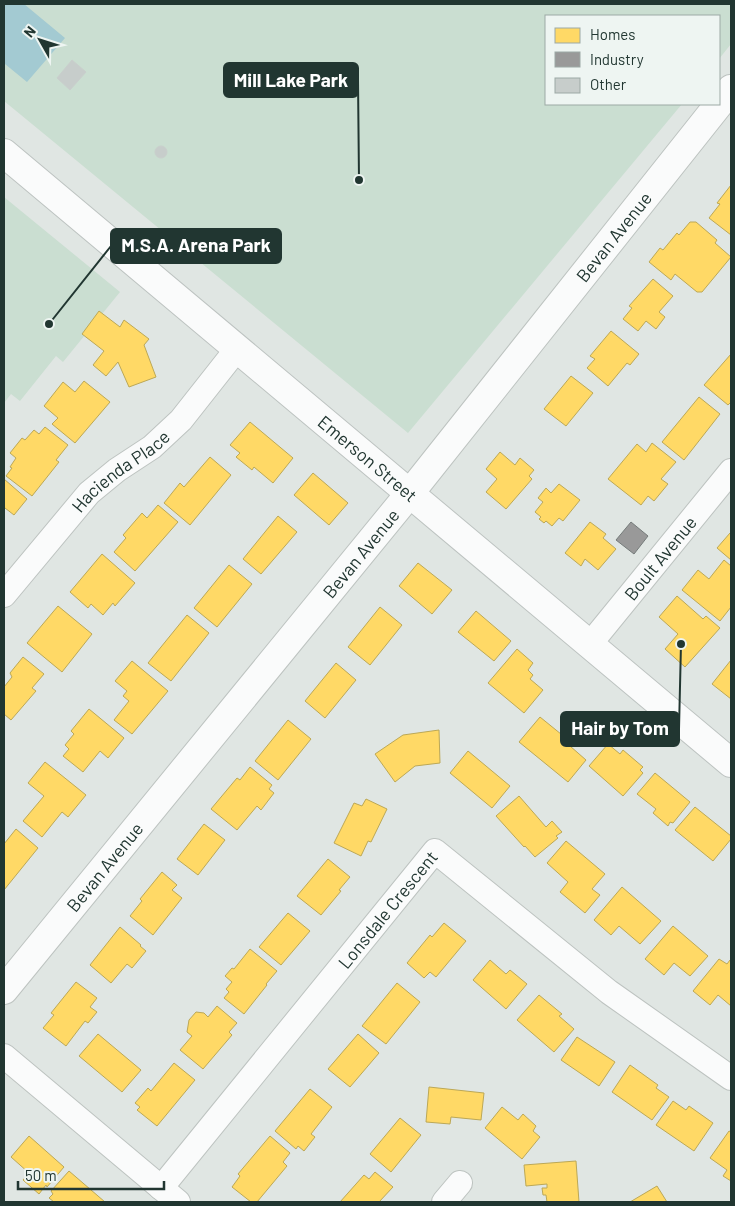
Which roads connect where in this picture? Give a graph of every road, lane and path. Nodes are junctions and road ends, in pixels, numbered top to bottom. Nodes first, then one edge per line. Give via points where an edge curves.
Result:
1 (731, 89) edge
2 (720, 103) edge
3 (718, 105) edge
4 (4, 153) edge
5 (237, 349) junction
6 (731, 471) edge
7 (410, 493) junction
8 (4, 595) edge
9 (590, 644) junction
10 (731, 763) edge
11 (4, 990) edge
12 (4, 1056) edge
13 (731, 1078) edge
14 (460, 1183) dead end
15 (169, 1195) edge
16 (444, 1202) edge

1 - 2 street, Bevan Avenue
3 - 7 street, Bevan Avenue
4 - 5 street, Emerson Street
5 - 7 street, Emerson Street
5 - 8 street, Hacienda Place via 181,420 152,447 89,493
6 - 9 street, Boult Avenue
7 - 9 street, Emerson Street
7 - 11 street, Bevan Avenue
9 - 10 street, Emerson Street
12 - 15 street
13 - 15 street, Lonsdale Crescent via 609,992 435,851
14 - 16 street

